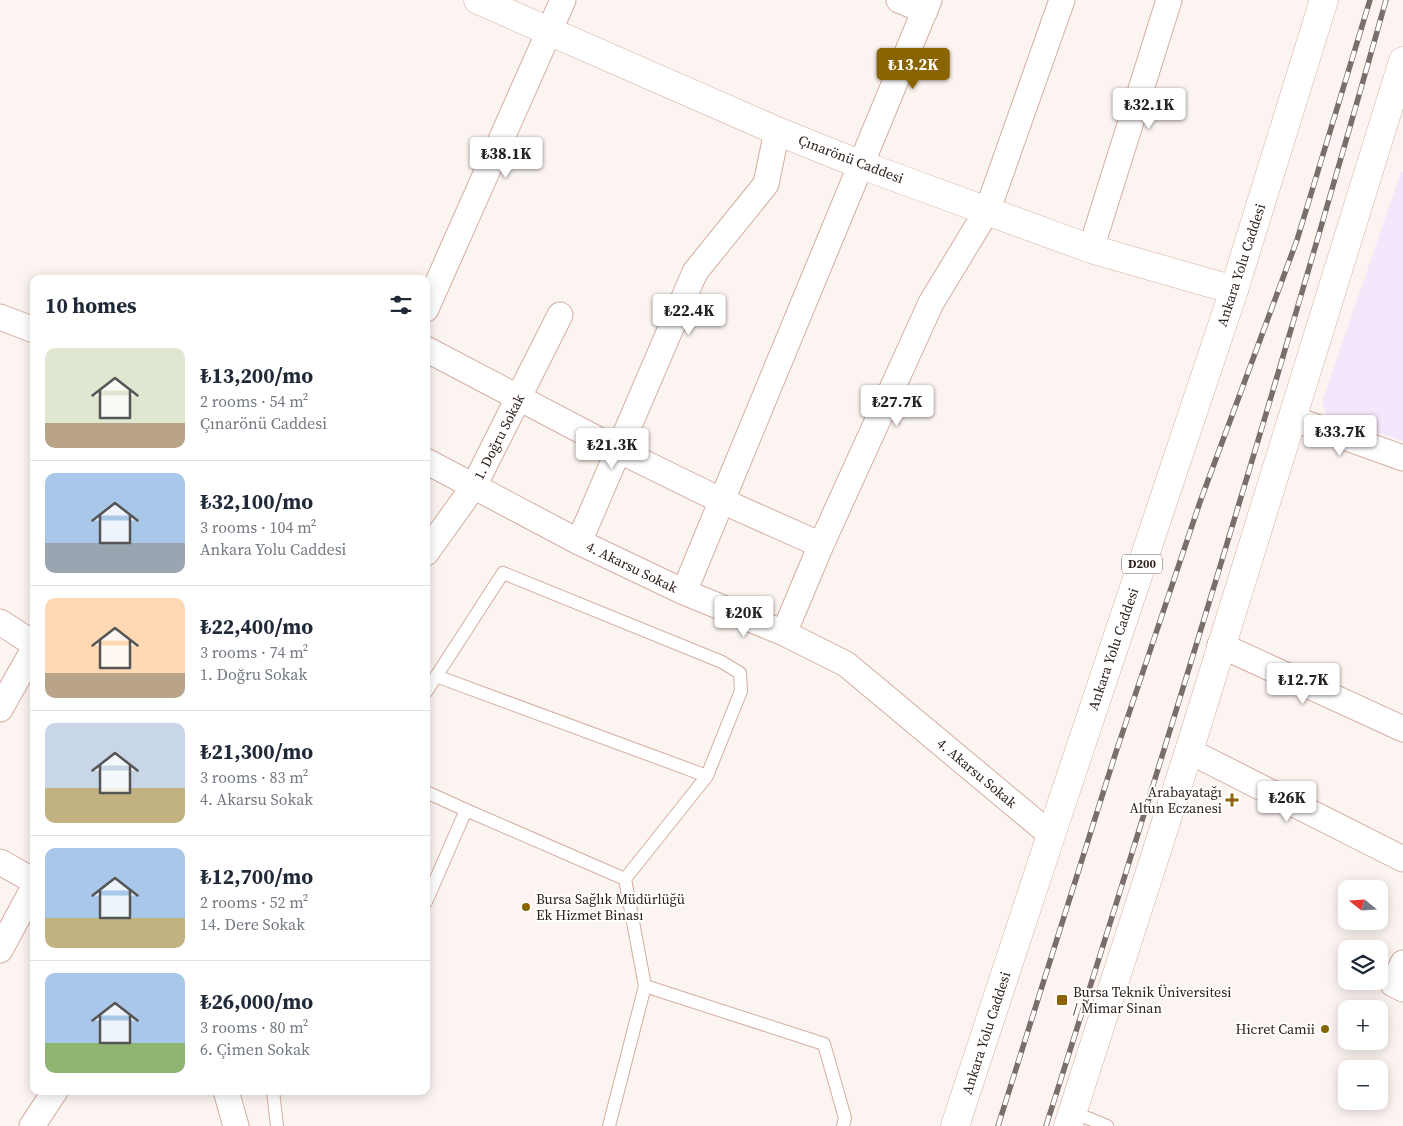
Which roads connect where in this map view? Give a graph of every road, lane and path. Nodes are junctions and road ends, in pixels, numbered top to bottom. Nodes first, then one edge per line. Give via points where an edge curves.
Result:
1 (478, 0) edge
2 (563, 0) edge
3 (899, 0) edge
4 (1062, 0) edge
5 (1169, 0) edge
6 (1324, 0) edge
7 (927, 6) edge
8 (549, 32) junction
9 (1403, 61) edge
10 (777, 131) junction
11 (859, 164) junction
12 (988, 210) junction
13 (1091, 249) junction
14 (1234, 290) junction
15 (430, 300) edge
16 (560, 315) dead end
17 (0, 317) edge
18 (30, 328) edge
19 (430, 351) edge
20 (520, 396) junction
21 (1291, 418) junction
22 (618, 450) junction
23 (1403, 458) edge
24 (430, 464) edge
25 (474, 486) junction
26 (720, 500) junction
27 (579, 542) junction
28 (821, 545) junction
29 (430, 547) edge
30 (684, 592) junction
31 (0, 622) edge
32 (784, 633) junction
33 (30, 641) edge
34 (1220, 645) junction
35 (30, 656) edge
36 (436, 676) junction
37 (430, 686) edge
38 (0, 709) edge
39 (1403, 729) edge
40 (1189, 751) junction
41 (707, 776) junction
42 (430, 794) edge
43 (466, 810) junction
44 (1051, 834) junction
45 (1403, 859) edge
46 (0, 862) edge
47 (30, 878) edge
48 (625, 879) junction
49 (430, 893) edge
50 (30, 894) edge
51 (0, 950) edge
52 (646, 986) junction
53 (52, 1095) edge
54 (227, 1095) edge
55 (273, 1095) edge
56 (1070, 1119) edge
57 (32, 1126) edge
58 (236, 1126) edge
59 (277, 1126) edge
60 (609, 1126) edge
61 (843, 1126) edge
62 (955, 1126) edge
63 (1107, 1126) edge

1 - 8 main road, Çınarönü Caddesi
2 - 8 street
3 - 7 street
4 - 12 street
5 - 13 street
6 - 14 main road, Ankara Yolu Caddesi / D200
7 - 11 street
8 - 10 main road, Çınarönü Caddesi
8 - 15 street
9 - 21 main road
10 - 11 main road, Çınarönü Caddesi
10 - 22 street via 766,184 695,272
11 - 12 main road, Çınarönü Caddesi
11 - 26 street
12 - 13 main road, Çınarönü Caddesi
12 - 28 street via 931,303
13 - 14 main road, Çınarönü Caddesi
14 - 44 main road, Ankara Yolu Caddesi / D200
16 - 20 street, 1. Doğru Sokak
17 - 18 street
19 - 20 street
20 - 22 street
20 - 25 street, 1. Doğru Sokak
21 - 23 street
21 - 34 main road
22 - 26 street
22 - 27 street
24 - 25 street, 4. Akarsu Sokak
25 - 27 street, 4. Akarsu Sokak
25 - 29 street, 1. Doğru Sokak
26 - 28 street
26 - 30 street
27 - 30 street, 4. Akarsu Sokak
28 - 32 street
30 - 32 street, 4. Akarsu Sokak
31 - 33 street
32 - 44 street, 4. Akarsu Sokak via 846,664
34 - 39 street
34 - 40 main road
35 - 38 street
36 - 37 lane
36 - 41 lane
36 - 41 lane via 503,573 722,662 740,673 741,691
40 - 45 street
40 - 56 main road
41 - 48 lane
42 - 43 lane
43 - 48 lane
43 - 49 lane
44 - 62 main road, Ankara Yolu Caddesi / D200
46 - 47 street
48 - 52 lane
50 - 51 street
52 - 60 lane
52 - 61 lane via 824,1044 845,1118
53 - 57 street
54 - 58 street
55 - 59 lane
56 - 63 lane

